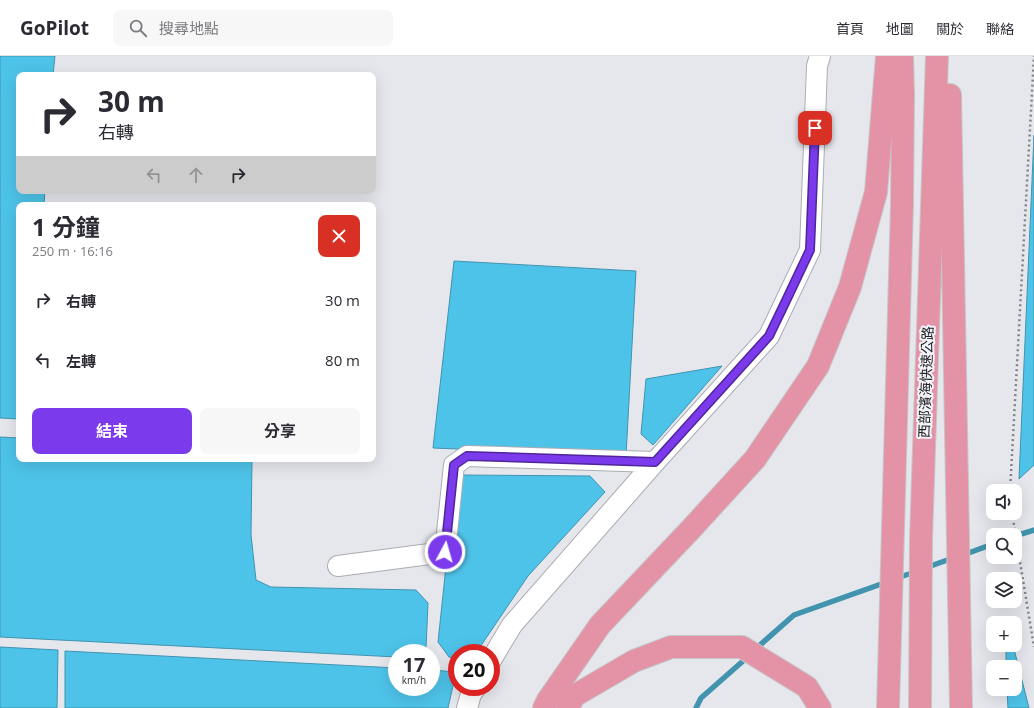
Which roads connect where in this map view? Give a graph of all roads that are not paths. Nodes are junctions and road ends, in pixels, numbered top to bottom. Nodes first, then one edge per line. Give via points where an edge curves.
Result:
1 (820, 56) edge
2 (886, 56) edge
3 (902, 56) edge
4 (937, 56) edge
5 (950, 56) edge
6 (655, 462) junction
7 (338, 566) dead end
8 (500, 645) edge
9 (470, 696) edge
10 (467, 708) edge
11 (544, 708) edge
12 (568, 708) edge
13 (820, 708) edge
14 (888, 708) edge
15 (920, 708) edge
16 (961, 708) edge

1 - 6 street via 817,66 810,250 769,336
2 - 11 highway via 876,192 850,287 818,366 755,459 600,625
3 - 14 highway, 西部濱海快速公路 via 902,188
4 - 15 highway, 西部濱海快速公路 via 921,539
5 - 16 highway
6 - 7 street via 467,456 454,465 445,552
6 - 8 street via 512,625
9 - 10 street
12 - 13 highway via 574,696 634,661 671,647 742,647 807,687

